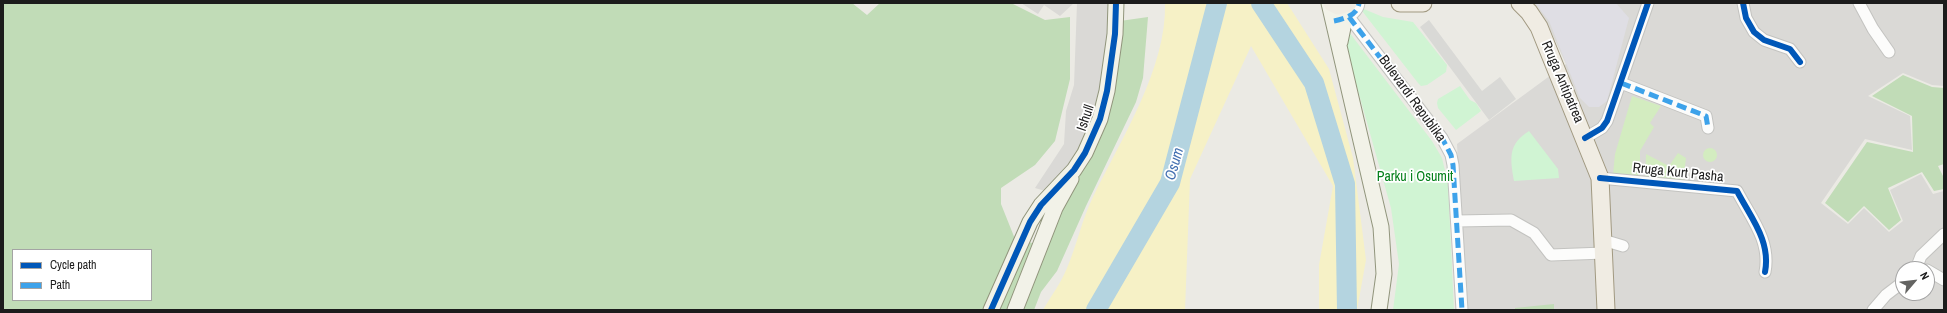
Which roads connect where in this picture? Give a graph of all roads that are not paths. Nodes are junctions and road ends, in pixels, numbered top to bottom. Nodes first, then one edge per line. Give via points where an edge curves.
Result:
1 (1116, 3) edge
2 (1329, 3) edge
3 (1332, 3) edge
4 (1359, 3) edge
5 (1400, 3) edge
6 (1423, 3) edge
7 (1520, 3) edge
8 (1648, 3) edge
9 (1742, 3) edge
10 (1860, 3) edge
11 (1346, 11) edge
12 (1889, 52) dead end
13 (1800, 62) dead end
14 (1621, 83) junction
15 (1708, 128) dead end
16 (1585, 138) junction
17 (1074, 170) junction
18 (1600, 178) junction
19 (1457, 221) junction
20 (1944, 234) edge
21 (1623, 246) dead end
22 (1604, 247) junction
23 (1921, 261) edge
24 (1765, 272) dead end
25 (1935, 275) edge
26 (1944, 280) edge
27 (1895, 288) edge
28 (991, 310) edge
29 (1016, 310) edge
30 (1380, 310) edge
31 (1462, 310) edge
32 (1606, 310) edge
33 (1873, 310) edge

1 - 17 street, Ishull via 1115,34 1107,91 1100,119 1085,153
2 - 11 street
3 - 11 main road
4 - 11 street via 1359,8
5 - 6 main road
7 - 16 main road, Rruga Antipatrea via 1539,27
8 - 14 street
9 - 13 street via 1746,18 1754,32 1764,40 1790,50
10 - 12 street
11 - 19 street, Bulevardi Republika via 1448,148 1453,165
11 - 30 street via 1338,49 1381,227 1384,274
14 - 15 street via 1706,116
14 - 16 street via 1607,121 1602,128
16 - 18 main road, Rruga Antipatrea
17 - 28 street, Ishull via 1054,190 1030,222
17 - 29 street via 1070,183 1055,208
18 - 22 main road, Rruga Antipatrea
18 - 24 street, Rruga Kurt Pasha via 1737,191 1766,247 1768,259
19 - 22 street via 1512,220 1534,233 1551,255
19 - 31 street, Bulevardi Republika
20 - 23 street via 1921,256
21 - 22 street
22 - 32 main road, Rruga Antipatrea
25 - 26 street
27 - 33 street

